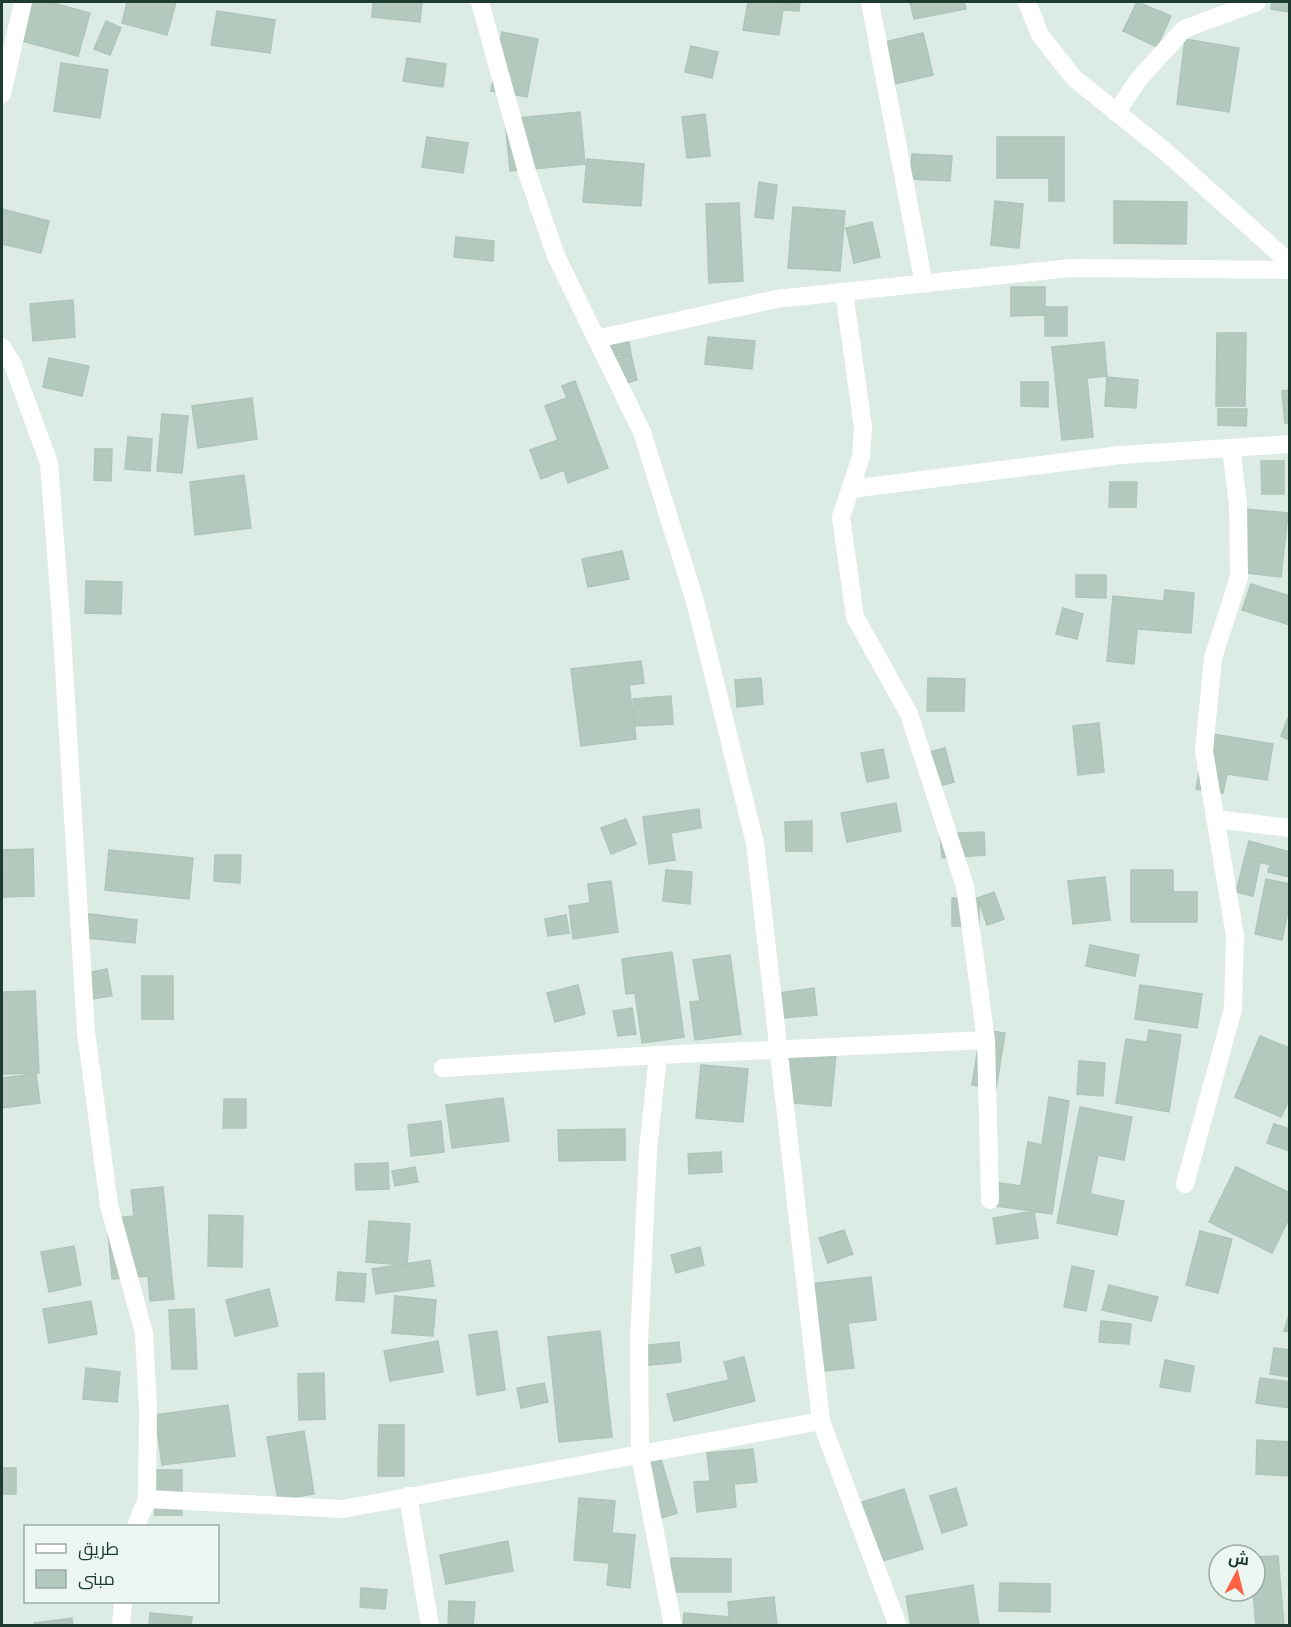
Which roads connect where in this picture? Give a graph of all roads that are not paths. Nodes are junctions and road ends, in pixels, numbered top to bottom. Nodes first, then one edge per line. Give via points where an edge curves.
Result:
1 (23, 2) edge
2 (480, 2) edge
3 (870, 2) edge
4 (1027, 2) edge
5 (1257, 2) edge
6 (2, 94) edge
7 (1116, 113) junction
8 (1290, 263) edge
9 (1290, 270) edge
10 (924, 284) junction
11 (844, 292) junction
12 (596, 339) junction
13 (2, 347) edge
14 (1290, 444) edge
15 (1231, 448) junction
16 (851, 489) junction
17 (1215, 819) junction
18 (1290, 828) edge
19 (986, 1040) junction
20 (779, 1051) junction
21 (658, 1055) junction
22 (443, 1068) dead end
23 (1185, 1184) dead end
24 (990, 1200) dead end
25 (821, 1421) junction
26 (640, 1455) junction
27 (408, 1496) junction
28 (147, 1499) junction
29 (137, 1525) edge
30 (123, 1603) edge
31 (121, 1626) edge
32 (430, 1626) edge
33 (673, 1626) edge
34 (898, 1626) edge

1 - 6 street
2 - 12 street via 534,193 556,256
3 - 10 street
4 - 7 street via 1040,35 1074,78
5 - 7 street via 1184,29 1138,80
7 - 8 street via 1166,152
9 - 10 street via 1071,268
10 - 11 street
11 - 12 street via 776,299
11 - 16 street via 863,427 861,457
12 - 20 street via 642,432 695,601 755,843
13 - 28 street via 49,463 86,1032 109,1205 144,1333
14 - 15 street
15 - 16 street via 1120,455
15 - 17 street via 1238,504 1239,577 1213,658 1204,750
16 - 19 street via 842,518 855,617 909,714 965,886
17 - 18 street
17 - 23 street via 1235,936 1233,1009
19 - 20 street
19 - 24 street
20 - 21 street
20 - 25 street
21 - 22 street
21 - 26 street via 648,1150 641,1294
25 - 26 street
25 - 34 street
26 - 27 street
26 - 33 street
27 - 28 street via 343,1509
27 - 32 street
28 - 29 street
30 - 31 street

